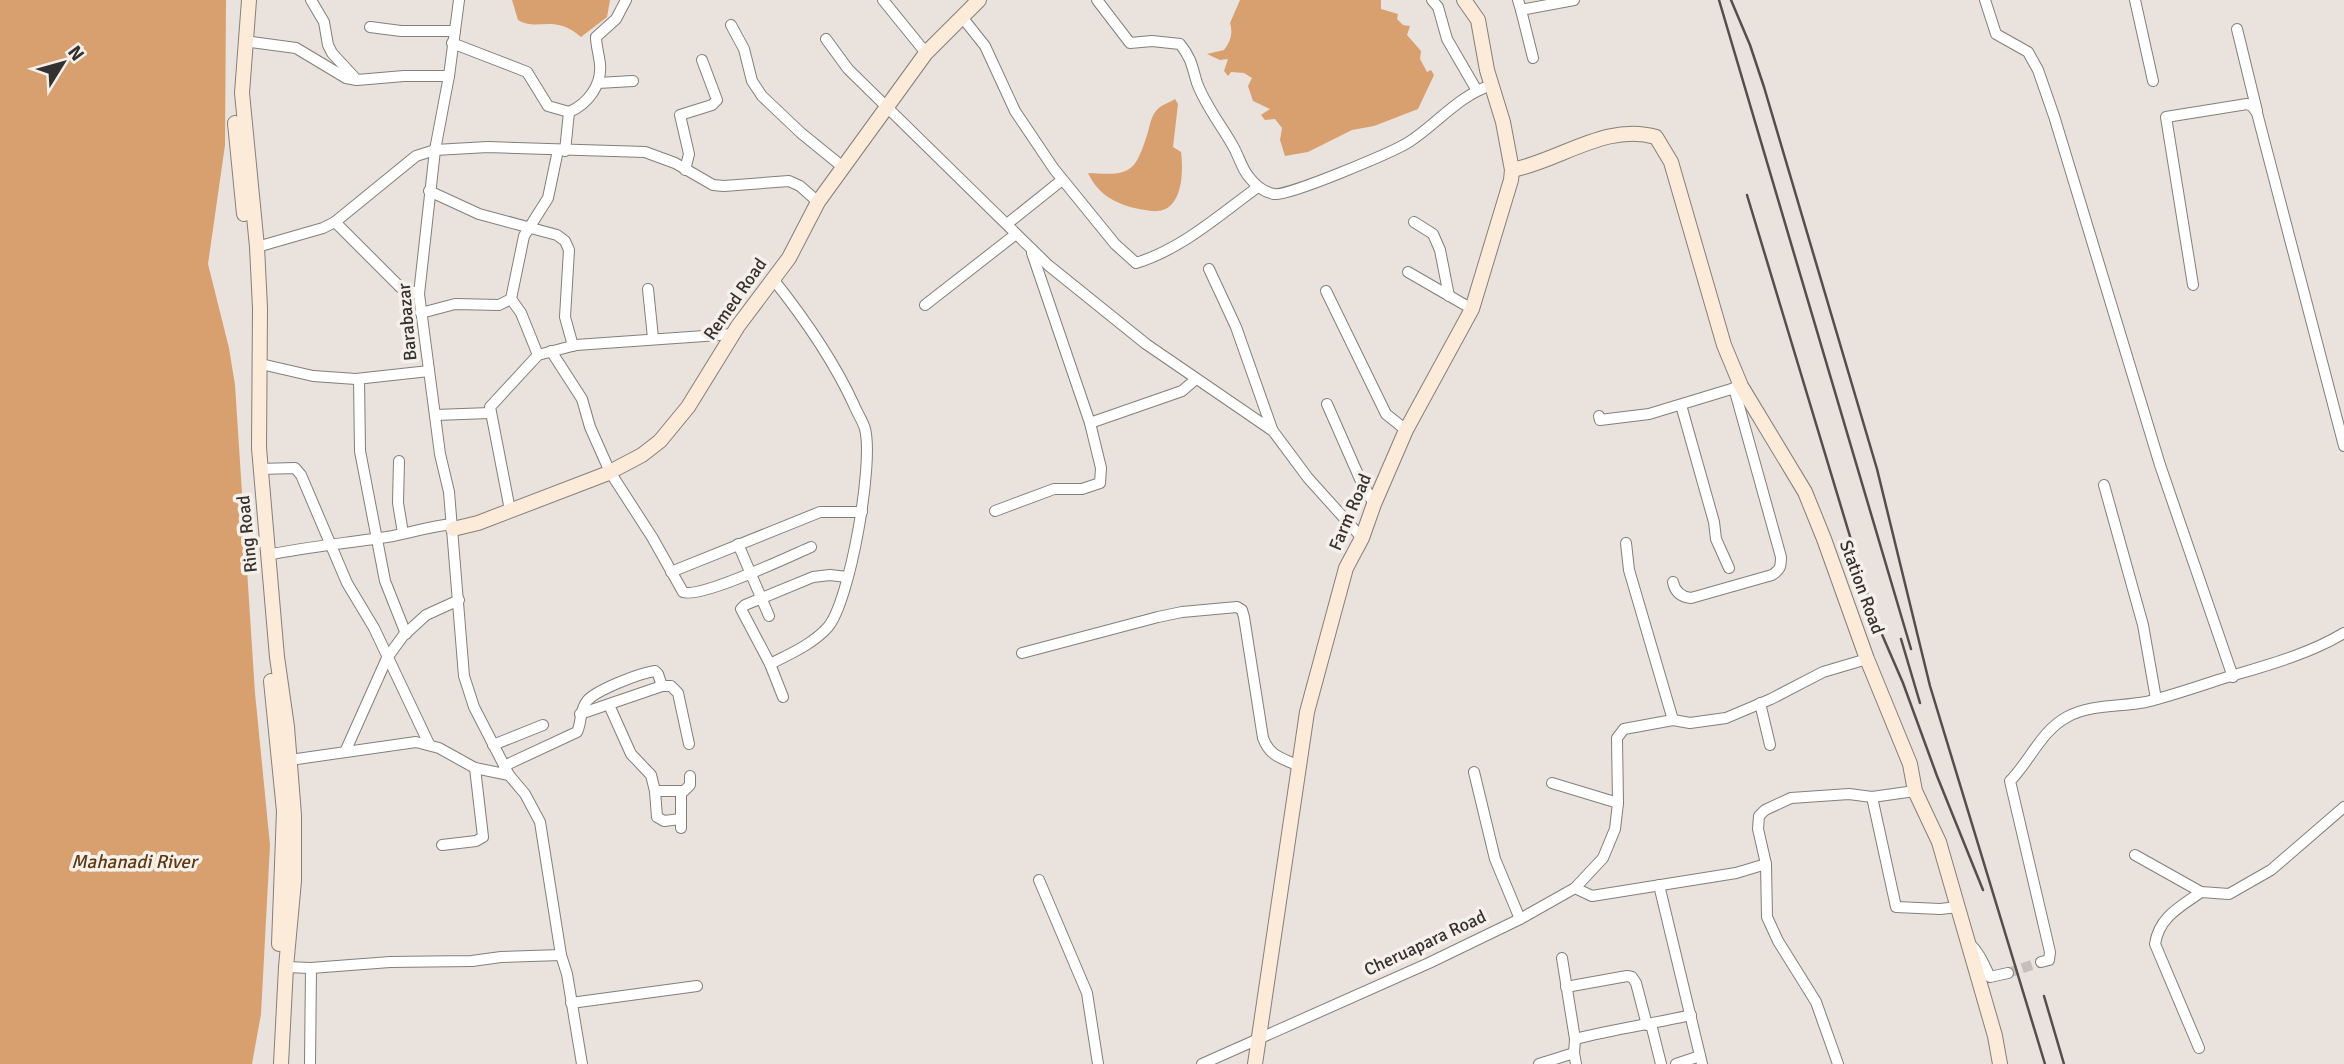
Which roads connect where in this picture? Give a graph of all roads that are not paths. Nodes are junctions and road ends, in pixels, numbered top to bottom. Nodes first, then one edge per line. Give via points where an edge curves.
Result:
1 (240, 0) edge
2 (248, 0) edge
3 (311, 0) edge
4 (459, 0) edge
5 (626, 0) edge
6 (883, 0) edge
7 (979, 0) edge
8 (1097, 0) edge
9 (1432, 0) edge
10 (1464, 0) edge
11 (1472, 0) edge
12 (1480, 0) edge
13 (1574, 0) edge
14 (1985, 0) edge
15 (2135, 0) edge
16 (1520, 5) edge
17 (962, 17) junction
18 (1478, 20) junction
19 (731, 25) dead end
20 (370, 27) dead end
21 (2237, 29) dead end
22 (455, 31) junction
23 (826, 39) dead end
24 (244, 41) junction
25 (453, 43) junction
26 (926, 53) junction
27 (1534, 58) dead end
28 (702, 60) dead end
29 (449, 76) junction
30 (357, 80) junction
31 (634, 81) dead end
32 (2153, 81) dead end
33 (598, 83) junction
34 (1492, 85) junction
35 (1476, 89) junction
36 (887, 108) junction
37 (569, 112) junction
38 (2257, 113) junction
39 (435, 150) junction
40 (561, 151) junction
41 (844, 168) junction
42 (685, 170) junction
43 (1512, 170) junction
44 (1062, 180) junction
45 (1258, 187) junction
46 (429, 191) junction
47 (818, 202) junction
48 (335, 222) junction
49 (1414, 222) dead end
50 (1007, 224) junction
51 (526, 229) junction
52 (1016, 234) junction
53 (257, 247) junction
54 (1031, 249) junction
55 (1209, 269) dead end
56 (1408, 272) dead end
57 (773, 279) junction
58 (2193, 285) dead end
59 (648, 289) dead end
60 (1326, 291) dead end
61 (419, 294) junction
62 (1450, 296) junction
63 (511, 299) junction
64 (925, 305) dead end
65 (256, 308) junction
66 (1472, 309) junction
67 (421, 313) junction
68 (733, 334) junction
69 (653, 338) junction
70 (572, 346) junction
71 (551, 351) junction
72 (538, 355) junction
73 (261, 364) junction
74 (429, 371) junction
75 (359, 379) junction
76 (1196, 379) junction
77 (1737, 387) junction
78 (1327, 404) dead end
79 (1681, 405) junction
80 (490, 413) junction
81 (435, 415) junction
82 (1599, 416) dead end
83 (1090, 423) junction
84 (1406, 430) junction
85 (1273, 431) junction
86 (2344, 446) edge
87 (398, 461) dead end
88 (260, 469) junction
89 (610, 472) junction
90 (2104, 485) dead end
91 (1374, 504) junction
92 (510, 510) junction
93 (995, 511) dead end
94 (862, 512) junction
95 (452, 526) junction
96 (403, 533) junction
97 (378, 538) junction
98 (1362, 538) junction
99 (329, 543) junction
100 (1626, 543) dead end
101 (738, 544) junction
102 (811, 547) dead end
103 (268, 555) junction
104 (1730, 568) dead end
105 (671, 572) junction
106 (752, 573) junction
107 (848, 577) junction
108 (1673, 582) dead end
109 (762, 597) junction
110 (459, 600) junction
111 (769, 616) dead end
112 (2344, 633) edge
113 (406, 634) junction
114 (1022, 653) dead end
115 (387, 658) junction
116 (1867, 659) junction
117 (770, 664) junction
118 (2233, 677) junction
119 (662, 686) junction
120 (783, 697) dead end
121 (2156, 699) junction
122 (1760, 703) junction
123 (609, 705) junction
124 (580, 713) junction
125 (1673, 720) junction
126 (543, 725) dead end
127 (429, 744) junction
128 (689, 744) dead end
129 (493, 745) junction
130 (1770, 745) dead end
131 (345, 752) junction
132 (290, 760) junction
133 (1299, 765) junction
134 (475, 768) junction
135 (506, 771) junction
136 (1474, 772) dead end
137 (690, 776) dead end
138 (1552, 783) dead end
139 (681, 791) junction
140 (1915, 791) junction
141 (655, 792) junction
142 (1872, 797) junction
143 (1618, 803) junction
144 (2344, 807) edge
145 (442, 845) dead end
146 (2135, 855) dead end
147 (1766, 864) junction
148 (1039, 880) dead end
149 (1659, 885) junction
150 (1575, 888) junction
151 (2201, 892) junction
152 (1958, 907) junction
153 (1520, 919) junction
154 (1969, 943) junction
155 (561, 955) junction
156 (1562, 958) dead end
157 (2041, 962) dead end
158 (286, 967) junction
159 (311, 968) junction
160 (2008, 973) tunnel mouth
161 (697, 986) dead end
162 (1566, 987) junction
163 (571, 1003) junction
164 (1691, 1015) junction
165 (1649, 1025) junction
166 (1575, 1039) junction
167 (1259, 1040) junction
168 (2199, 1048) dead end
169 (1575, 1058) edge
170 (1701, 1060) edge
171 (272, 1064) edge
172 (281, 1064) edge
173 (310, 1064) edge
174 (582, 1064) edge
175 (1098, 1064) edge
176 (1202, 1064) edge
177 (1255, 1064) edge
178 (1539, 1064) edge
179 (1661, 1064) edge
180 (1676, 1064) edge
181 (1838, 1064) edge
182 (2000, 1064) edge

1 - 65 street, Ring Road via 233,96
2 - 24 street, Ring Road
3 - 30 street via 324,22 332,53
4 - 22 street, Barabazar
5 - 33 street via 616,19 596,37
6 - 26 street
7 - 17 street, Remed Road
8 - 45 street via 1130,43 1180,44 1191,59 1206,105
9 - 35 street via 1447,39
10 - 18 street, Farm Road
11 - 18 street
12 - 18 street
13 - 16 street
14 - 118 street via 1996,34 2028,52 2038,70
15 - 32 street
16 - 27 street
17 - 26 street, Remed Road
17 - 44 street via 985,46 1015,111
18 - 34 street, Farm Road
19 - 41 street via 762,96
20 - 22 street via 401,32
21 - 38 street
22 - 25 street, Barabazar
23 - 36 street
24 - 30 street via 296,48
24 - 53 street, Ring Road via 242,93
25 - 29 street, Barabazar
25 - 37 street via 521,68 548,106
26 - 36 street, Remed Road
28 - 42 street via 717,100 680,116 689,154
29 - 30 street
29 - 39 street, Barabazar
31 - 33 street
33 - 37 street via 583,104
34 - 35 street
34 - 43 street, Farm Road
35 - 45 street via 1408,143 1381,156 1295,191 1276,195
36 - 41 street, Remed Road
36 - 50 street
37 - 40 street
38 - 58 street via 2247,104 2166,117
38 - 86 street
39 - 40 street
39 - 46 street, Barabazar
39 - 48 street via 416,156
40 - 42 street via 645,152
40 - 51 street via 548,198
41 - 47 street, Remed Road
42 - 47 street via 713,185 789,181
43 - 66 street, Farm Road
43 - 77 street, Station Road via 1621,133 1656,137 1671,162
44 - 45 street via 1136,263 1159,256 1200,231
44 - 50 street
46 - 51 street via 465,209
46 - 61 street, Barabazar
47 - 57 street, Remed Road
48 - 53 street
48 - 61 street via 400,286
49 - 62 street via 1433,234
50 - 52 street
51 - 63 street
51 - 70 street via 557,235 569,250 565,317
52 - 54 street
52 - 64 street
53 - 65 street, Ring Road
54 - 76 street via 1094,304
54 - 83 street
55 - 85 street via 1236,327
56 - 62 street
57 - 68 street, Remed Road
57 - 94 street via 822,346 865,428 868,459
59 - 69 street
60 - 84 street via 1386,414
61 - 67 street, Barabazar
62 - 66 street
63 - 67 street via 499,305 455,304
63 - 72 street
65 - 73 street, Ring Road
65 - 171 street, Ring Road via 251,448 284,811
66 - 84 street, Farm Road
67 - 74 street, Barabazar
68 - 69 street
68 - 89 street, Remed Road via 673,427 642,454
69 - 70 street
70 - 71 street
71 - 72 street
71 - 89 street via 582,399
72 - 80 street via 493,402
73 - 75 street via 313,376
73 - 88 street, Ring Road
74 - 75 street
74 - 81 street, Barabazar
75 - 97 street via 360,451
76 - 83 street via 1182,391
76 - 85 street
77 - 79 street
77 - 108 street via 1781,565 1772,575 1691,598 1683,597
77 - 116 street, Station Road via 1805,492
78 - 91 street
79 - 82 street via 1649,414 1600,420
79 - 104 street via 1716,539
80 - 81 street
80 - 92 street
81 - 95 street, Barabazar
83 - 93 street via 1101,468 1100,484 1054,489
84 - 91 street, Farm Road
85 - 98 street
87 - 96 street
88 - 99 street via 295,468
88 - 103 street, Ring Road
89 - 92 street, Remed Road
89 - 105 street
90 - 121 street via 2143,625
91 - 98 street, Farm Road
92 - 95 street, Remed Road via 478,523
94 - 101 street via 820,512
94 - 107 street
95 - 96 street
95 - 110 street, Barabazar
96 - 97 street
97 - 99 street
97 - 113 street via 385,581
98 - 133 street, Farm Road via 1346,568 1307,712
99 - 103 street
99 - 115 street
100 - 125 street via 1629,570
101 - 105 street
101 - 106 street
102 - 106 street
103 - 132 street, Ring Road
105 - 106 street via 689,594
106 - 109 street
107 - 109 street via 813,577
107 - 117 street via 829,626 807,645
109 - 111 street
109 - 117 street via 741,609
110 - 113 street via 426,615
110 - 129 street, Barabazar via 464,676
112 - 118 street
113 - 115 street
114 - 133 street via 1158,617 1237,607 1244,617 1267,749
115 - 127 street
115 - 131 street
116 - 122 street, Cheruapara Road via 1823,672
116 - 140 street, Station Road via 1910,764
117 - 120 street
118 - 121 street
119 - 123 street
119 - 124 street via 658,674 649,672 592,697
119 - 128 street via 671,686 678,694
121 - 157 street via 2103,706 2067,717 2051,728 2010,780 2050,952 2049,960
122 - 125 street, Cheruapara Road via 1714,721
122 - 130 street
123 - 124 street
123 - 141 street via 631,754 651,775
124 - 135 street via 577,732
125 - 143 street, Cheruapara Road via 1624,729 1617,738
126 - 129 street
127 - 131 street
127 - 134 street
129 - 135 street, Barabazar
131 - 132 street
132 - 158 street, Ring Road via 294,881
133 - 167 street, Farm Road
134 - 135 street
134 - 145 street via 483,837
135 - 155 street, Barabazar via 526,794 540,822
136 - 153 street via 1495,859
137 - 139 street via 688,788
138 - 143 street
139 - 141 street
139 - 141 street via 681,824 657,817
140 - 142 street
140 - 152 street, Station Road via 1939,842
142 - 147 street via 1791,798 1765,810 1759,816 1758,829
142 - 152 street via 1896,906
143 - 150 street, Cheruapara Road via 1615,830 1603,858
144 - 151 street via 2271,870 2240,889 2229,894
146 - 151 street
147 - 149 street
147 - 181 street via 1767,917 1816,1002
148 - 175 street via 1087,993
149 - 150 street via 1592,896
149 - 164 street
150 - 153 street, Cheruapara Road
151 - 168 street via 2164,919 2155,944
152 - 154 street, Station Road
153 - 167 street, Cheruapara Road
154 - 160 street via 1990,978
154 - 182 street, Station Road
155 - 159 street
155 - 163 street, Barabazar
156 - 162 street
158 - 159 street
158 - 172 street, Ring Road
159 - 173 street
161 - 163 street
162 - 165 street via 1632,977
162 - 166 street
163 - 174 street, Barabazar
164 - 165 street
164 - 170 street
165 - 166 street
165 - 179 street
166 - 169 street
167 - 176 street, Cheruapara Road
167 - 177 street, Farm Road
169 - 178 street
170 - 180 street

